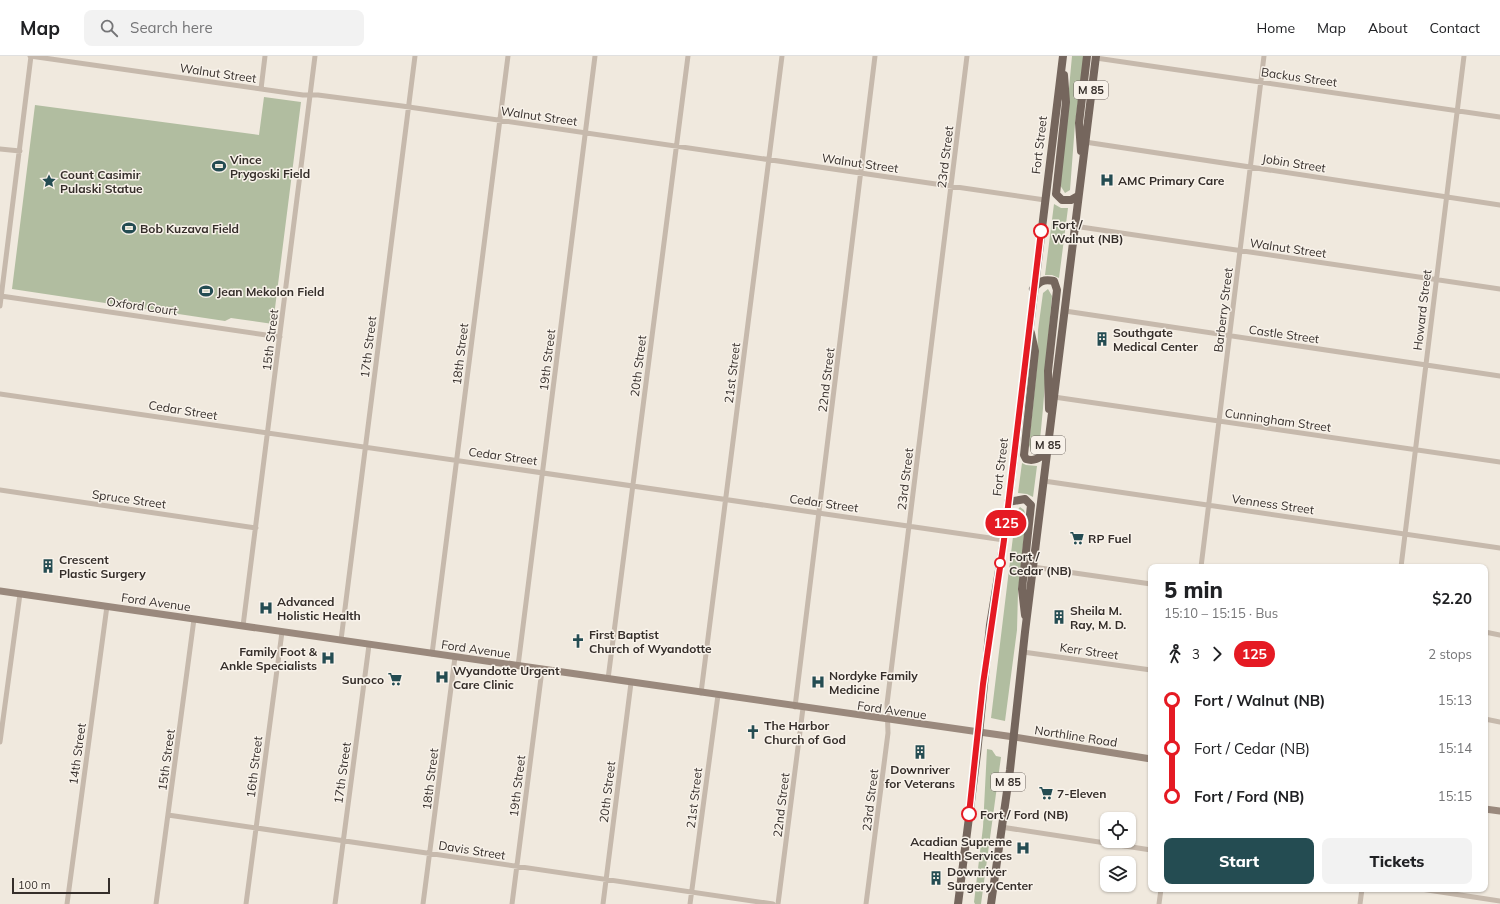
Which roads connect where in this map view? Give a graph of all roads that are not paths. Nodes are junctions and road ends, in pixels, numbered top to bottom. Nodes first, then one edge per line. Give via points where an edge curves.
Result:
1 (31, 56) edge
2 (265, 56) edge
3 (315, 56) edge
4 (415, 56) edge
5 (508, 56) edge
6 (595, 56) edge
7 (688, 56) edge
8 (782, 56) edge
9 (875, 56) edge
10 (967, 56) edge
11 (1087, 56) edge
12 (1264, 56) edge
13 (1464, 56) edge
14 (1063, 57) edge
15 (1096, 57) edge
16 (1261, 82) junction
17 (261, 89) junction
18 (310, 95) junction
19 (409, 107) junction
20 (1456, 111) junction
21 (1500, 117) edge
22 (500, 120) junction
23 (585, 133) junction
24 (1085, 142) junction
25 (676, 146) junction
26 (0, 148) edge
27 (20, 151) junction
28 (769, 160) junction
29 (1082, 162) junction
30 (1250, 166) junction
31 (861, 173) junction
32 (951, 186) junction
33 (1078, 196) junction
34 (1446, 196) junction
35 (1045, 200) junction
36 (1500, 205) edge
37 (1074, 226) junction
38 (0, 246) edge
39 (7, 247) junction
40 (1240, 251) junction
41 (1436, 279) junction
42 (1034, 289) junction
43 (1500, 289) edge
44 (1, 296) junction
45 (0, 306) edge
46 (1065, 311) junction
47 (1029, 326) junction
48 (1230, 336) junction
49 (280, 337) junction
50 (1426, 365) junction
51 (1500, 376) edge
52 (0, 394) edge
53 (1054, 397) junction
54 (1220, 421) junction
55 (1051, 424) junction
56 (267, 434) junction
57 (365, 446) junction
58 (1416, 450) junction
59 (1047, 452) junction
60 (457, 459) junction
61 (1500, 462) edge
62 (543, 472) junction
63 (1044, 481) junction
64 (634, 485) junction
65 (0, 490) edge
66 (726, 498) junction
67 (1008, 502) junction
68 (1209, 505) junction
69 (820, 512) junction
70 (910, 525) junction
71 (256, 528) junction
72 (1405, 534) junction
73 (1004, 540) junction
74 (1500, 548) edge
75 (1201, 564) edge
76 (1401, 564) edge
77 (1033, 567) junction
78 (1148, 584) edge
79 (0, 591) edge
80 (20, 594) junction
81 (107, 606) junction
82 (194, 619) junction
83 (1026, 623) junction
84 (243, 626) junction
85 (282, 632) junction
86 (1488, 633) edge
87 (1500, 635) edge
88 (341, 640) junction
89 (369, 645) junction
90 (1023, 652) junction
91 (432, 654) junction
92 (455, 657) junction
93 (518, 666) junction
94 (542, 670) junction
95 (1148, 670) edge
96 (608, 679) junction
97 (631, 683) junction
98 (701, 693) junction
99 (718, 695) junction
100 (795, 707) junction
101 (803, 708) junction
102 (888, 720) junction
103 (1488, 720) edge
104 (1500, 722) edge
105 (979, 733) junction
106 (997, 735) joint
107 (1014, 737) junction
108 (0, 742) edge
109 (1148, 759) edge
110 (1488, 809) edge
111 (1500, 811) edge
112 (168, 815) junction
113 (1001, 827) junction
114 (256, 828) junction
115 (343, 841) junction
116 (1148, 850) edge
117 (430, 854) junction
118 (517, 866) junction
119 (606, 879) junction
120 (691, 892) junction
121 (1161, 892) edge
122 (1362, 892) edge
123 (1441, 892) edge
124 (1500, 901) edge
125 (959, 903) edge
126 (67, 904) edge
127 (156, 904) edge
128 (246, 904) edge
129 (335, 904) edge
130 (423, 904) edge
131 (512, 904) edge
132 (602, 904) edge
133 (690, 904) edge
134 (773, 904) edge
135 (778, 904) edge
136 (866, 904) edge
137 (991, 904) edge
138 (1159, 904) edge
139 (1360, 904) edge

1 - 17 street, Walnut Street
1 - 27 street
2 - 17 street
3 - 18 street, 15th Street
4 - 19 street, 17th Street
5 - 22 street, 18th Street
6 - 23 street, 19th Street
7 - 25 street, 20th Street
8 - 28 street, 21st Street
9 - 31 street, 22nd Street
10 - 32 street, 23rd Street
11 - 29 main road via 1079,123
12 - 16 street, Barberry Street
13 - 20 street, Howard Street
14 - 33 main road via 1066,102 1056,194 1062,200 1071,200
14 - 35 main road, Fort Street / M 85
15 - 16 street, Backus Street
15 - 24 main road, M 85
16 - 20 street, Backus Street
16 - 30 street, Barberry Street
17 - 18 street, Walnut Street
18 - 19 street, Walnut Street
18 - 49 street, 15th Street
19 - 22 street, Walnut Street
19 - 57 street, 17th Street
20 - 21 street, Backus Street
20 - 34 street, Howard Street
22 - 23 street, Walnut Street
22 - 60 street, 18th Street
23 - 25 street, Walnut Street
23 - 62 street, 19th Street
24 - 29 main road, M 85
24 - 30 street, Jobin Street
25 - 28 street, Walnut Street
25 - 64 street, 20th Street
26 - 27 street
27 - 39 street
28 - 31 street, Walnut Street
28 - 66 street, 21st Street
29 - 33 main road, M 85
30 - 34 street, Jobin Street
30 - 40 street, Barberry Street
31 - 32 street, Walnut Street
31 - 69 street, 22nd Street
32 - 35 street, Walnut Street
32 - 70 street, 23rd Street
33 - 37 main road, M 85
34 - 36 street, Jobin Street
34 - 41 street, Howard Street
35 - 42 main road, Fort Street / M 85
37 - 40 street, Walnut Street
37 - 46 main road, M 85
38 - 39 street
39 - 44 street
40 - 41 street, Walnut Street
40 - 48 street, Barberry Street
41 - 43 street, Walnut Street
41 - 50 street, Howard Street
42 - 47 main road, Fort Street / M 85
42 - 55 main road via 1040,282 1048,280 1054,281 1058,290 1048,371 1047,395
44 - 45 street
44 - 49 street, Oxford Court
46 - 48 street, Castle Street
46 - 53 main road, M 85
47 - 59 main road via 1035,351 1024,454 1026,459 1030,460 1037,459
47 - 67 main road, Fort Street / M 85
48 - 50 street, Castle Street
48 - 54 street, Barberry Street
49 - 56 street, 15th Street
50 - 51 street, Castle Street
50 - 58 street, Howard Street
52 - 56 street, Cedar Street
53 - 54 street, Cunningham Street
53 - 55 main road, M 85
54 - 58 street, Cunningham Street
54 - 68 street, Barberry Street
55 - 59 main road, M 85
56 - 57 street, Cedar Street
56 - 71 street, 15th Street
57 - 60 street, Cedar Street
57 - 88 street, 17th Street
58 - 61 street, Cunningham Street
58 - 72 street, Howard Street
59 - 63 main road, M 85
60 - 62 street, Cedar Street
60 - 91 street, 18th Street
62 - 64 street, Cedar Street
62 - 93 street, 19th Street
63 - 68 street, Venness Street
63 - 77 main road, M 85
64 - 66 street, Cedar Street
64 - 96 street, 20th Street
65 - 71 street, Spruce Street
66 - 69 street, Cedar Street
66 - 98 street, 21st Street
67 - 73 main road, Fort Street / M 85
67 - 83 main road via 1026,499 1031,506 1022,589
68 - 72 street, Venness Street
68 - 75 street, Barberry Street
69 - 70 street, Cedar Street
69 - 100 street, 22nd Street
70 - 73 street, Cedar Street
70 - 102 street, 23rd Street via 887,704
71 - 84 street, 15th Street
72 - 74 street, Venness Street
72 - 76 street, Howard Street
73 - 105 main road, Fort Street / M 85 via 990,625
77 - 78 street
77 - 83 main road, M 85
79 - 80 main road, Ford Avenue
80 - 81 main road, Ford Avenue
80 - 108 street
81 - 82 main road, Ford Avenue
81 - 126 street, 14th Street
82 - 84 main road, Ford Avenue
82 - 112 street, 15th Street
83 - 90 main road, M 85
84 - 85 main road, Ford Avenue
85 - 88 main road, Ford Avenue
85 - 114 street, 16th Street
86 - 87 street
88 - 89 main road, Ford Avenue
89 - 91 main road, Ford Avenue
89 - 115 street, 17th Street
90 - 95 street, Kerr Street
90 - 107 main road, M 85
91 - 92 main road, Ford Avenue
92 - 93 main road, Ford Avenue
92 - 117 street, 18th Street
93 - 94 main road, Ford Avenue
94 - 96 main road, Ford Avenue
94 - 118 street, 19th Street
96 - 97 main road, Ford Avenue
97 - 98 main road, Ford Avenue
97 - 119 street, 20th Street
98 - 99 main road, Ford Avenue
99 - 100 main road, Ford Avenue
99 - 120 street, 21st Street
100 - 101 main road, Ford Avenue
101 - 102 main road, Ford Avenue
101 - 135 street, 22nd Street
102 - 105 main road, Ford Avenue
102 - 136 street, 23rd Street
103 - 104 street
105 - 106 main road, Ford Avenue
105 - 125 main road, Fort Street / M 85
106 - 107 main road, Northline Road
107 - 109 main road, Northline Road
107 - 113 main road, M 85
110 - 111 main road
112 - 114 street, Davis Street
112 - 127 street, 15th Street
113 - 116 street
113 - 137 main road, M 85
114 - 115 street, Davis Street
114 - 128 street, 16th Street
115 - 117 street, Davis Street
115 - 129 street, 17th Street
117 - 118 street, Davis Street
117 - 130 street, 18th Street
118 - 119 street, Davis Street
118 - 131 street, 19th Street
119 - 120 street, Davis Street
119 - 132 street, 20th Street
120 - 133 street, 21st Street
120 - 134 street, Davis Street
121 - 138 street
122 - 139 street
123 - 124 street

